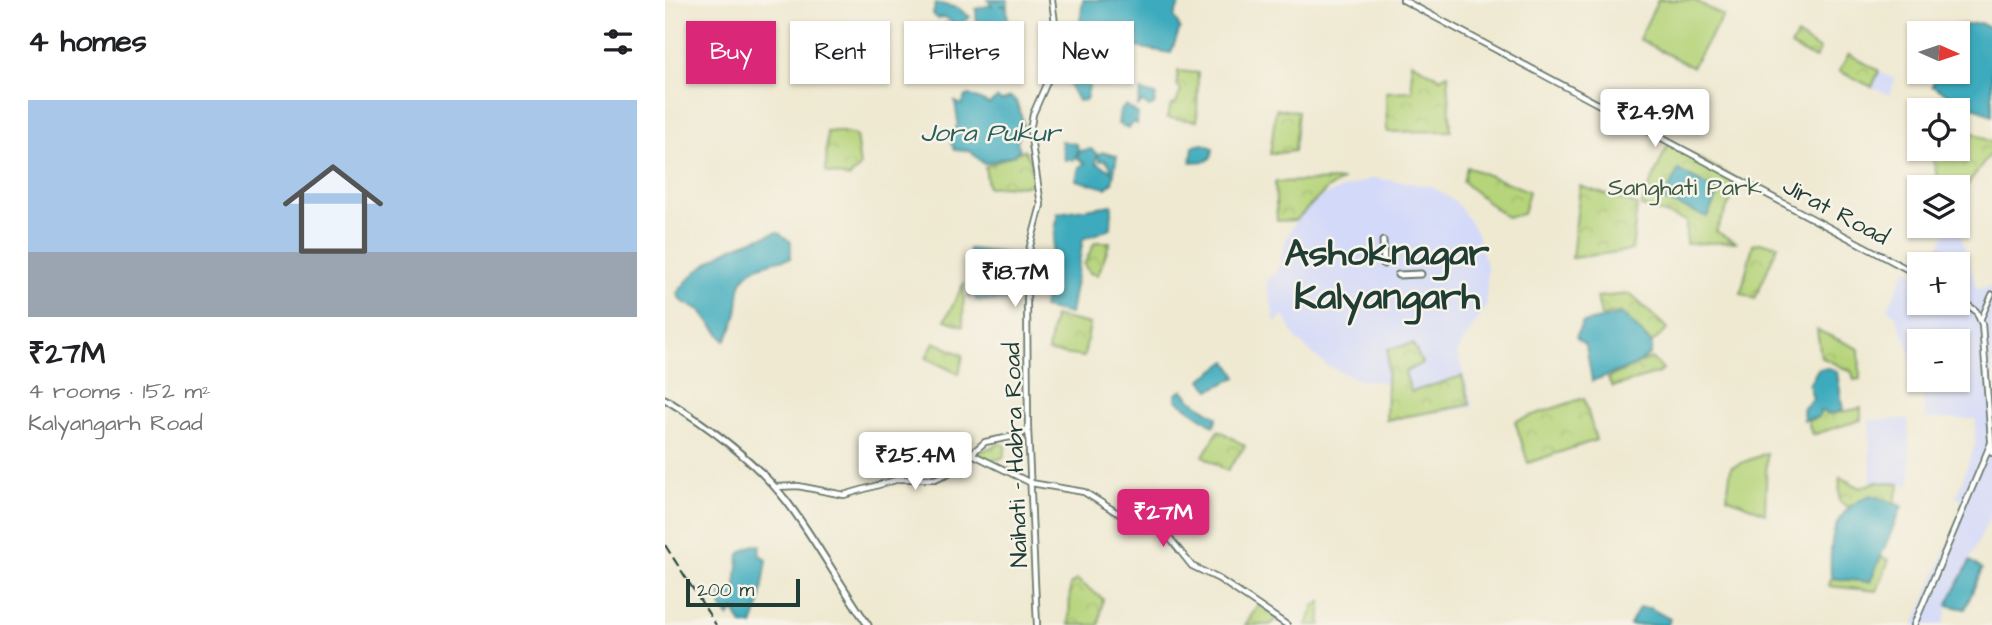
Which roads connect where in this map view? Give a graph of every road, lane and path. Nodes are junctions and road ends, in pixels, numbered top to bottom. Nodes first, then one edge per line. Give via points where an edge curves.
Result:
1 (1052, 0) edge
2 (1403, 0) edge
3 (1383, 241) dead end
4 (1384, 264) dead end
5 (1907, 269) edge
6 (1422, 274) dead end
7 (1398, 275) dead end
8 (1992, 294) edge
9 (1970, 305) edge
10 (1981, 319) junction
11 (665, 398) edge
12 (1028, 428) junction
13 (1991, 443) edge
14 (970, 453) junction
15 (1992, 453) edge
16 (1031, 483) junction
17 (792, 485) junction
18 (774, 487) junction
19 (785, 499) junction
20 (868, 625) edge
21 (1037, 625) edge
22 (1287, 625) edge
23 (1914, 625) edge

1 - 12 main road, Naihati - Habra Road via 1059,55 1030,131 1041,205 1028,260
2 - 5 main road, Jirat Road
3 - 4 main road
6 - 7 main road
8 - 10 street
9 - 10 main road
10 - 13 main road
11 - 18 main road via 724,439
12 - 14 main road via 1021,435 993,439
12 - 16 main road, Naihati - Habra Road
13 - 15 main road
13 - 23 main road
14 - 16 main road
14 - 17 main road via 942,477 892,480 846,495
16 - 21 main road, Naihati - Habra Road
16 - 22 main road via 1084,492 1116,512 1164,531 1192,566 1220,579
17 - 18 main road
17 - 19 main road
18 - 19 main road
19 - 20 main road

